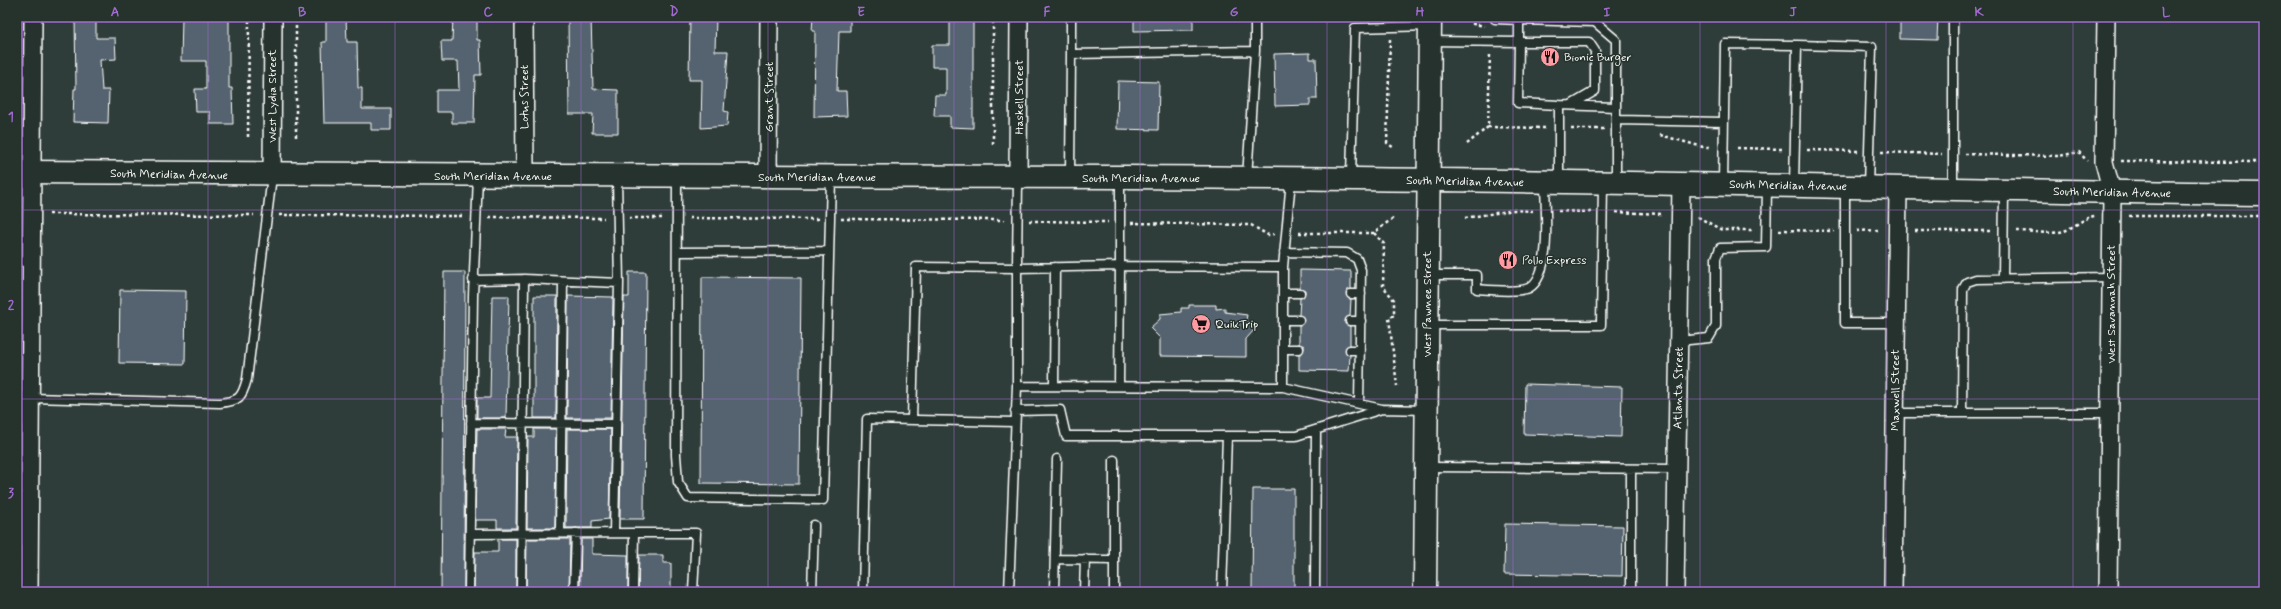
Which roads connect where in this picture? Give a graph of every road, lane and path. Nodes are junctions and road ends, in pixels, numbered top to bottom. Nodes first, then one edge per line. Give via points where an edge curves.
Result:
1 (32, 17) edge
2 (249, 17) edge
3 (273, 17) edge
4 (296, 17) edge
5 (524, 17) edge
6 (769, 17) edge
7 (993, 17) edge
8 (1019, 17) edge
9 (1071, 17) edge
10 (1255, 17) edge
11 (1473, 17) edge
12 (1495, 17) edge
13 (1953, 17) edge
14 (2106, 17) edge
15 (1595, 19) edge
16 (1519, 20) junction
17 (1390, 27) junction
18 (1430, 28) edge
19 (1490, 42) junction
20 (1519, 42) junction
21 (1798, 45) junction
22 (1255, 51) junction
23 (1071, 54) junction
24 (1559, 105) junction
25 (1571, 105) junction
26 (1616, 107) junction
27 (1616, 120) junction
28 (1724, 122) junction
29 (248, 137) dead end
30 (296, 137) dead end
31 (993, 144) dead end
32 (1467, 144) dead end
33 (1394, 148) dead end
34 (24, 172) edge
35 (272, 176) junction
36 (478, 176) junction
37 (525, 176) junction
38 (618, 177) junction
39 (677, 177) junction
40 (768, 177) junction
41 (831, 177) junction
42 (1120, 177) junction
43 (1018, 178) junction
44 (1070, 178) junction
45 (1246, 178) junction
46 (1291, 179) junction
47 (1351, 180) junction
48 (1428, 181) junction
49 (1552, 182) junction
50 (1610, 183) junction
51 (1680, 183) junction
52 (1723, 184) junction
53 (1768, 185) junction
54 (1794, 186) junction
55 (1845, 187) junction
56 (1868, 187) junction
57 (1898, 187) junction
58 (1953, 189) junction
59 (2004, 190) junction
60 (2112, 192) junction
61 (2264, 194) edge
62 (1545, 211) junction
63 (1603, 212) junction
64 (32, 214) junction
65 (268, 215) junction
66 (1680, 215) junction
67 (476, 216) junction
68 (2112, 216) junction
69 (2264, 216) edge
70 (618, 218) junction
71 (677, 218) junction
72 (1393, 218) dead end
73 (1465, 218) dead end
74 (830, 219) junction
75 (1018, 221) junction
76 (1120, 222) junction
77 (1767, 230) junction
78 (1897, 230) junction
79 (1845, 231) junction
80 (2004, 231) junction
81 (1286, 233) junction
82 (1374, 233) junction
83 (829, 251) junction
84 (677, 252) junction
85 (1284, 252) junction
86 (24, 261) edge
87 (1120, 266) junction
88 (1055, 267) junction
89 (1283, 267) junction
90 (1017, 268) junction
91 (1428, 275) junction
92 (2112, 277) junction
93 (524, 279) junction
94 (2003, 279) junction
95 (473, 280) junction
96 (563, 281) junction
97 (619, 283) junction
98 (1283, 293) junction
99 (1300, 294) dead end
100 (1351, 294) dead end
101 (1361, 294) junction
102 (1283, 320) junction
103 (1299, 320) dead end
104 (1350, 321) dead end
105 (1361, 321) junction
106 (1895, 323) junction
107 (1427, 325) junction
108 (1679, 341) junction
109 (1283, 349) junction
110 (1299, 349) dead end
111 (1350, 350) dead end
112 (1360, 350) junction
113 (1017, 386) junction
114 (1054, 386) junction
115 (1119, 386) junction
116 (1397, 386) dead end
117 (1283, 387) junction
118 (1359, 404) junction
119 (26, 406) edge
120 (1382, 409) junction
121 (1015, 410) junction
122 (1427, 410) junction
123 (1962, 412) junction
124 (1895, 413) junction
125 (2110, 413) junction
126 (912, 420) junction
127 (1015, 422) junction
128 (471, 423) junction
129 (522, 423) junction
130 (561, 423) junction
131 (616, 424) junction
132 (1316, 430) junction
133 (1227, 436) junction
134 (24, 459) edge
135 (1057, 459) dead end
136 (1114, 460) dead end
137 (1426, 467) junction
138 (1631, 469) junction
139 (1677, 469) junction
140 (814, 525) dead end
141 (614, 532) junction
142 (521, 533) junction
143 (560, 533) junction
144 (576, 533) junction
145 (634, 533) junction
146 (470, 534) junction
147 (1055, 559) junction
148 (1085, 559) junction
149 (1114, 560) junction
150 (29, 592) edge
151 (469, 592) edge
152 (521, 592) edge
153 (574, 592) edge
154 (633, 592) edge
155 (693, 592) edge
156 (812, 592) edge
157 (863, 592) edge
158 (1009, 592) edge
159 (1054, 592) edge
160 (1084, 592) edge
161 (1114, 592) edge
162 (1222, 592) edge
163 (1315, 592) edge
164 (1425, 592) edge
165 (1631, 592) edge
166 (1676, 592) edge
167 (1893, 592) edge
168 (2108, 592) edge

1 - 34 street
2 - 29 path
3 - 35 street, West Lydia Street
4 - 30 path
5 - 37 street, Lotus Street
6 - 40 street, Grant Street
7 - 31 path
8 - 43 street, Haskell Street
9 - 23 lane
10 - 22 lane
11 - 19 path via 1473,24 1490,26
12 - 16 lane
13 - 58 lane
14 - 60 street, West Savannah Street via 2104,162
15 - 16 lane
15 - 26 lane via 1616,40
16 - 20 lane
17 - 18 lane
17 - 33 path via 1387,143
17 - 47 lane via 1355,28
18 - 19 lane
18 - 48 main road, West Pawnee Street
19 - 20 lane
19 - 32 path via 1488,127
20 - 24 lane via 1518,103
20 - 25 lane via 1589,42 1595,51 1595,91
21 - 28 lane via 1725,44
21 - 54 lane
21 - 56 lane via 1872,47
22 - 23 lane
22 - 45 lane
23 - 44 lane
24 - 25 lane
24 - 49 lane
25 - 26 lane
26 - 27 lane
27 - 28 lane
27 - 50 lane
28 - 52 lane
34 - 35 main road, South Meridian Avenue
34 - 64 street
35 - 36 main road, South Meridian Avenue
35 - 65 lane
36 - 37 main road, South Meridian Avenue
36 - 67 lane
37 - 38 main road, South Meridian Avenue
38 - 39 main road, South Meridian Avenue
38 - 70 lane
39 - 40 main road, South Meridian Avenue
39 - 71 lane
40 - 41 main road, South Meridian Avenue
41 - 43 main road, South Meridian Avenue
41 - 74 lane
42 - 44 main road, South Meridian Avenue
42 - 45 main road, South Meridian Avenue
42 - 76 lane
43 - 44 main road, South Meridian Avenue
43 - 75 lane
45 - 46 main road, South Meridian Avenue
46 - 47 main road, South Meridian Avenue
46 - 81 lane
47 - 48 main road, South Meridian Avenue
48 - 49 main road, South Meridian Avenue
48 - 91 main road, West Pawnee Street
49 - 50 main road, South Meridian Avenue
49 - 62 lane
50 - 51 main road, South Meridian Avenue
50 - 63 lane
51 - 52 main road, South Meridian Avenue
51 - 66 street, Atlanta Street
52 - 53 main road, South Meridian Avenue
53 - 54 main road, South Meridian Avenue
53 - 77 lane
54 - 55 main road, South Meridian Avenue
55 - 56 main road, South Meridian Avenue
55 - 79 lane
56 - 57 main road, South Meridian Avenue
57 - 58 main road, South Meridian Avenue
57 - 78 street, Maxwell Street
58 - 59 main road, South Meridian Avenue
59 - 60 main road, South Meridian Avenue
59 - 80 lane
60 - 61 main road, South Meridian Avenue
60 - 68 street, West Savannah Street
62 - 63 path
62 - 73 path via 1514,210
62 - 91 lane via 1545,249 1538,278 1528,288 1477,289 1477,275
63 - 66 path
63 - 107 lane via 1601,325
64 - 65 path
64 - 86 street
65 - 67 path
65 - 119 lane via 247,379 243,394 238,398 220,403
66 - 77 path via 1698,217 1722,230
66 - 108 street, Atlanta Street
67 - 70 path
67 - 95 lane
68 - 69 path
68 - 80 path via 2090,216 2080,224 2063,231
68 - 92 street, West Savannah Street
70 - 71 path
70 - 97 lane
71 - 74 path
71 - 84 lane
72 - 82 path
74 - 75 path
74 - 83 lane
75 - 76 path
75 - 90 lane
76 - 81 path via 1251,225 1268,234
76 - 87 lane
77 - 79 path
77 - 108 lane via 1766,247 1720,248 1716,258 1716,326 1709,338
78 - 79 path
78 - 80 path
78 - 106 street, Maxwell Street
79 - 106 lane via 1845,323
80 - 94 lane
81 - 82 path
81 - 85 lane
82 - 116 path via 1384,244 1383,286 1394,300 1394,315 1389,318
83 - 84 lane
83 - 84 lane via 823,500 688,498 678,482
85 - 89 lane
85 - 101 lane via 1347,253 1357,259 1362,270
86 - 119 street
87 - 88 lane
87 - 89 lane
87 - 115 lane
88 - 90 lane
88 - 114 lane
89 - 98 lane
90 - 113 lane
90 - 126 lane via 916,267
91 - 107 main road, West Pawnee Street
92 - 94 lane
92 - 125 street, West Savannah Street
93 - 95 lane
93 - 96 lane
93 - 129 lane
94 - 123 lane via 1976,279 1967,282 1963,289
95 - 128 lane
96 - 97 lane
96 - 130 lane
97 - 131 lane
98 - 99 lane
98 - 102 lane
100 - 101 lane
101 - 105 lane
102 - 103 lane
102 - 109 lane
104 - 105 lane
105 - 112 lane
106 - 124 street, Maxwell Street
107 - 122 main road, West Pawnee Street
108 - 139 street, Atlanta Street
109 - 110 lane
109 - 117 lane
111 - 112 lane
112 - 118 lane
113 - 114 lane
113 - 121 lane
114 - 115 lane
115 - 117 lane
117 - 118 lane
118 - 120 lane
119 - 134 street
120 - 122 lane
120 - 132 lane
121 - 127 lane
121 - 133 lane via 1060,410 1066,436
122 - 137 main road, West Pawnee Street
123 - 124 lane
123 - 125 lane
124 - 167 street, Maxwell Street
125 - 168 street, West Savannah Street
126 - 127 lane
126 - 157 lane via 867,420
127 - 158 lane
128 - 129 lane
128 - 146 lane
129 - 130 lane
129 - 142 lane
130 - 131 lane
130 - 143 lane
131 - 141 lane
132 - 133 lane via 1296,436
132 - 163 lane
133 - 162 lane
134 - 150 street via 30,536
135 - 147 lane
136 - 149 lane
137 - 138 lane
137 - 164 main road, West Pawnee Street
138 - 139 lane
138 - 165 lane
139 - 166 street, Atlanta Street
140 - 156 lane
141 - 144 lane
141 - 145 lane
142 - 143 lane
142 - 146 lane
142 - 152 lane
143 - 144 lane
144 - 153 lane
145 - 154 lane
145 - 155 lane via 696,532
146 - 151 lane
147 - 148 lane
147 - 159 lane
148 - 149 lane
148 - 160 lane
149 - 161 lane

